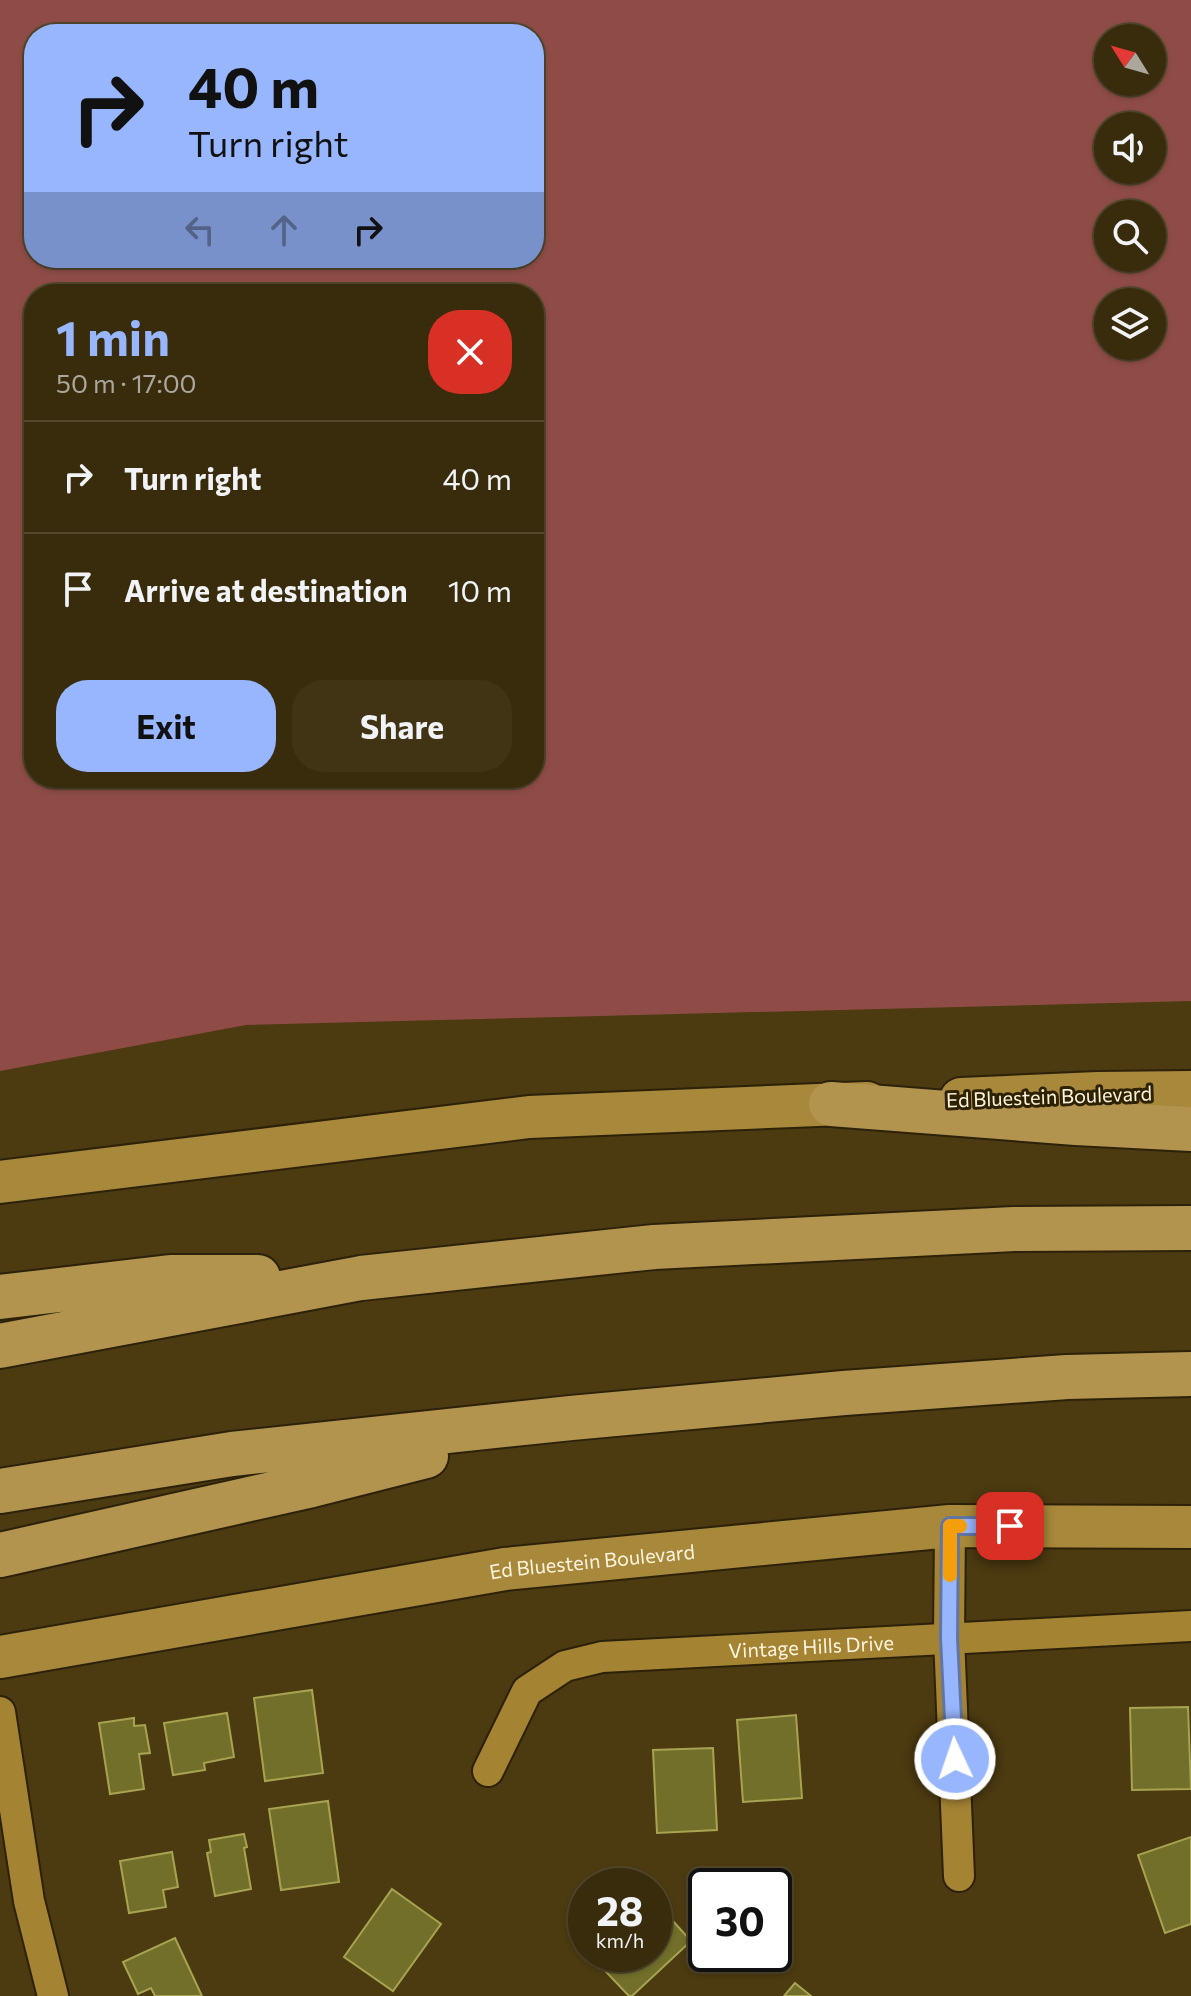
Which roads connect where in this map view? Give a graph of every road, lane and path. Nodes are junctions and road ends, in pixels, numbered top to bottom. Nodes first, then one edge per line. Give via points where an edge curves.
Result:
1 (1191, 1092) edge
2 (831, 1104) junction
3 (1191, 1129) edge
4 (0, 1182) edge
5 (1191, 1228) edge
6 (361, 1278) junction
7 (0, 1297) edge
8 (0, 1346) edge
9 (1191, 1374) edge
10 (571, 1418) junction
11 (0, 1491) edge
12 (950, 1526) junction
13 (1191, 1527) edge
14 (0, 1555) edge
15 (1191, 1626) edge
16 (949, 1638) junction
17 (0, 1657) edge
18 (0, 1712) edge
19 (488, 1771) dead end
20 (959, 1876) dead end
21 (53, 1996) edge

1 - 2 main road, Ed Bluestein Boulevard
2 - 3 highway
2 - 4 main road, Ed Bluestein Boulevard via 529,1117
5 - 6 highway via 1014,1229 654,1247
6 - 7 highway via 170,1277
6 - 8 highway
9 - 10 highway via 1067,1377
10 - 11 highway via 232,1454
10 - 14 highway via 312,1485
12 - 13 main road, Ed Bluestein Boulevard
12 - 16 street
12 - 17 main road, Ed Bluestein Boulevard via 505,1569
15 - 16 street, Vintage Hills Drive
16 - 19 street, Vintage Hills Drive via 602,1657 565,1666 527,1691
16 - 20 street
18 - 21 street via 29,1901

